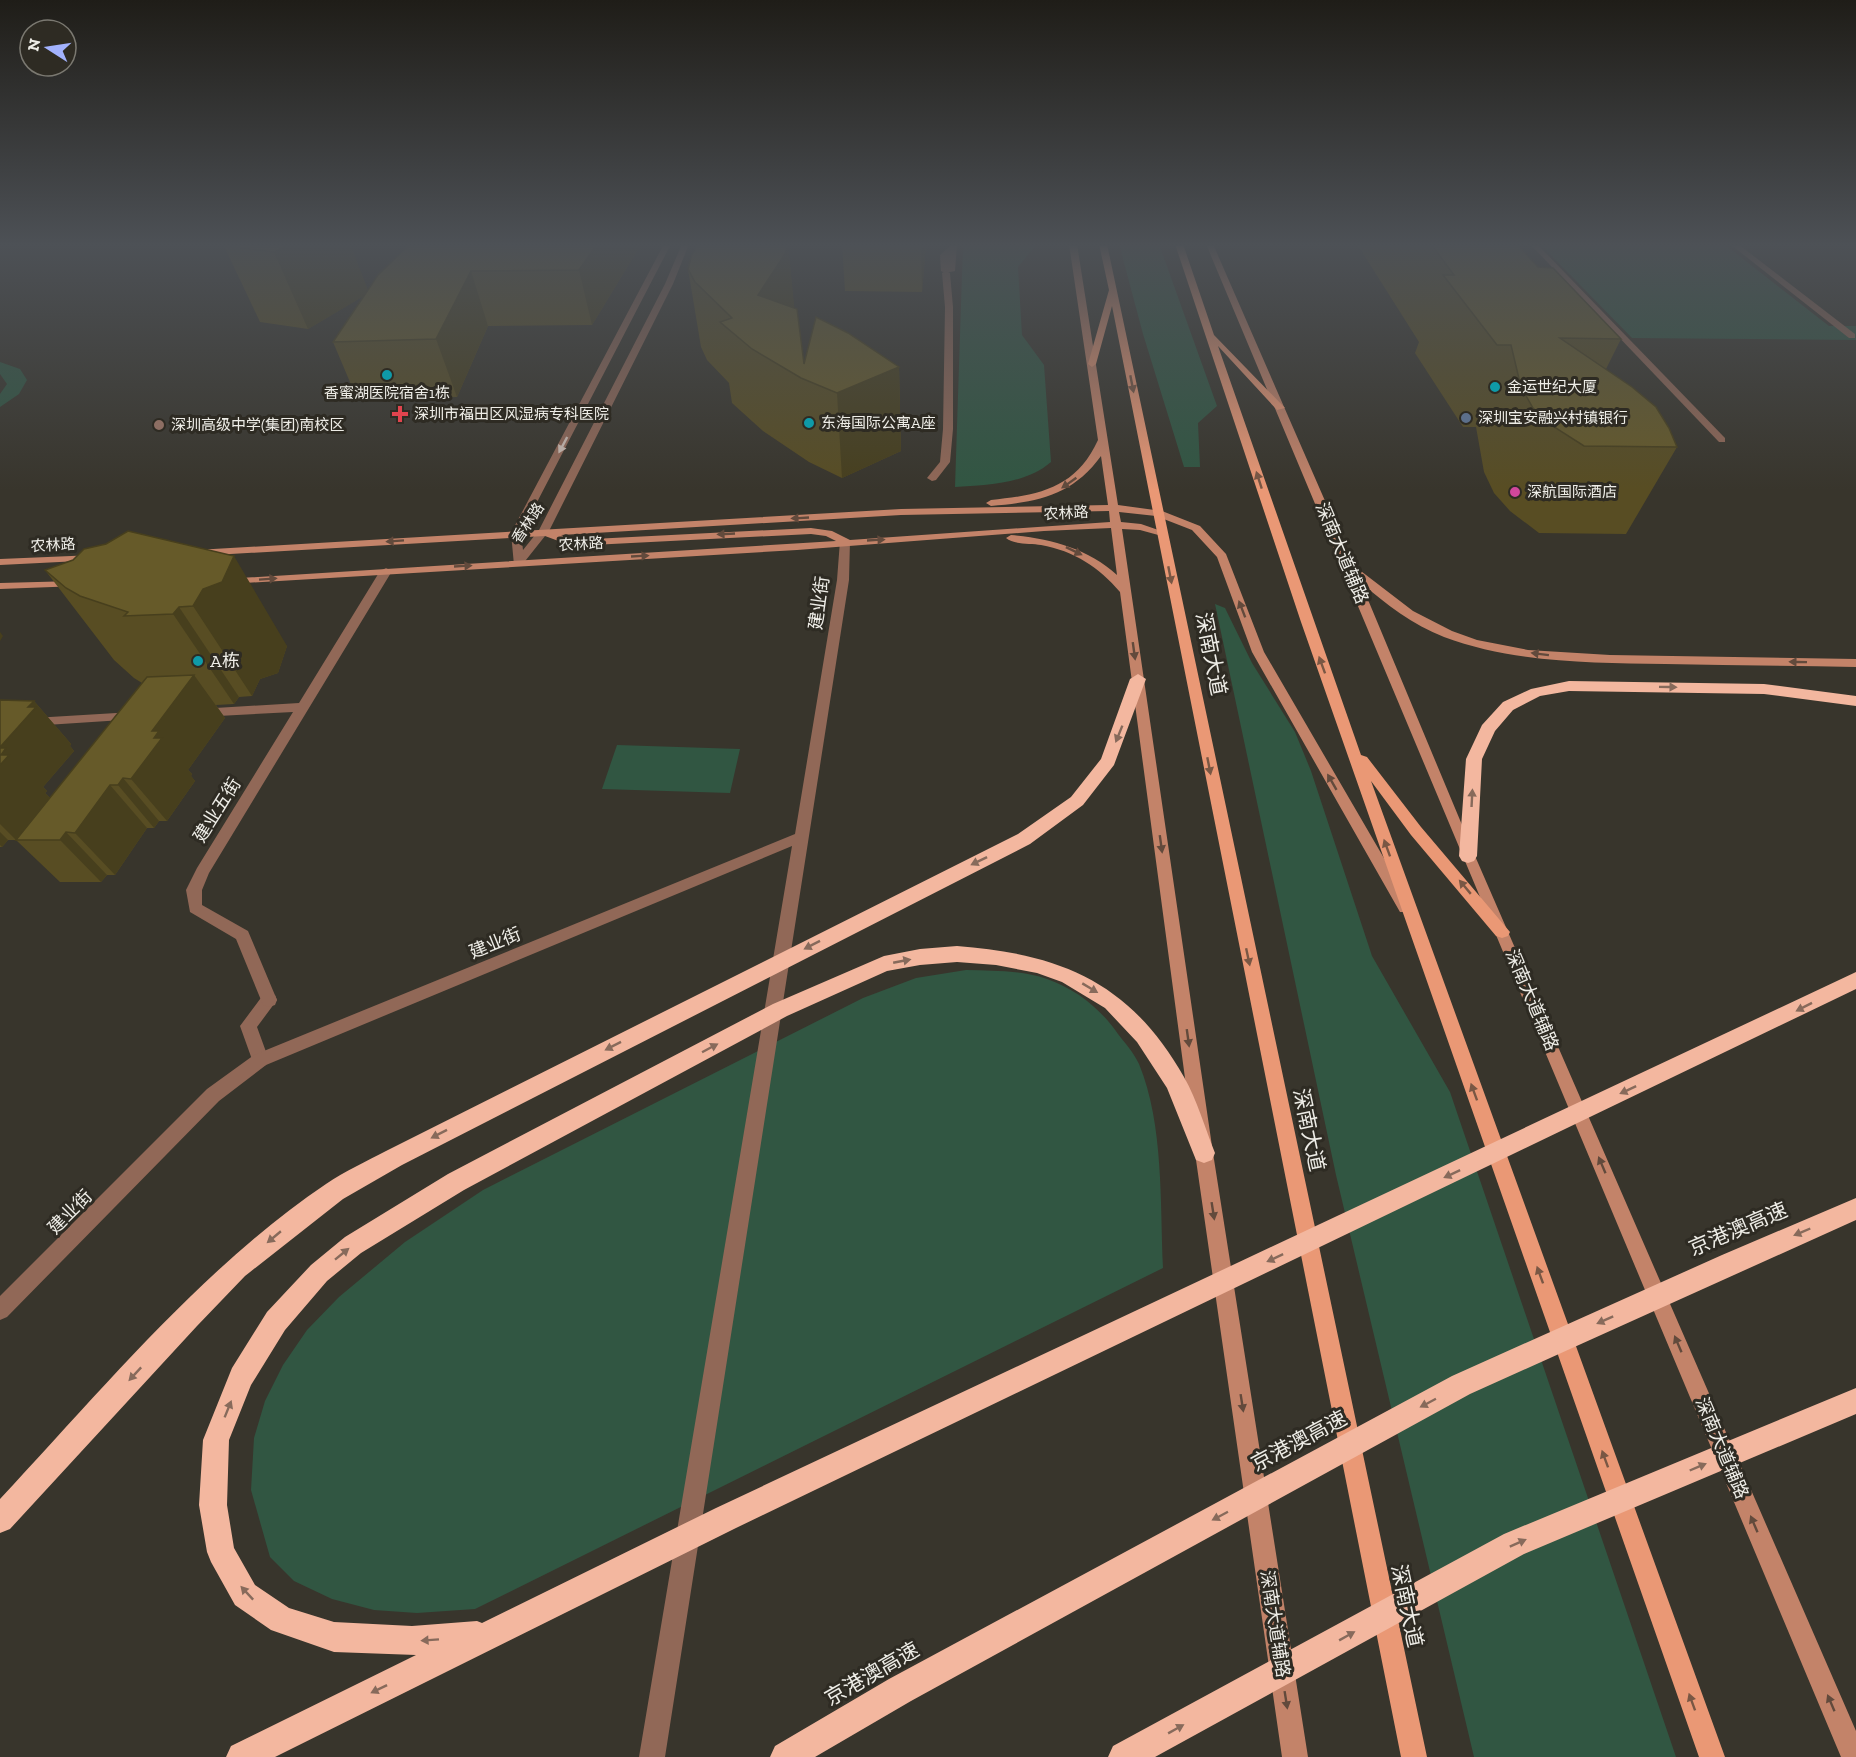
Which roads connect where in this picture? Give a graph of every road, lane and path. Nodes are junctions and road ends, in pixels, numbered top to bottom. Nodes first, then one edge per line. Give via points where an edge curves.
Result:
1 (627, 326) edge
2 (647, 326) edge
3 (949, 326) edge
4 (1086, 326) edge
5 (1103, 326) edge
6 (1121, 326) edge
7 (1208, 326) edge
8 (1244, 326) edge
9 (1612, 326) edge
10 (1839, 326) edge
11 (1210, 333) junction
12 (1852, 336) dead end
13 (617, 345) junction
14 (638, 345) junction
15 (1092, 364) junction
16 (626, 370) junction
17 (600, 375) junction
18 (621, 380) junction
19 (1280, 408) junction
20 (1104, 438) junction
21 (1722, 440) dead end
22 (932, 478) dead end
23 (1114, 508) junction
24 (901, 512) junction
25 (1158, 513) junction
26 (1116, 525) junction
27 (544, 531) junction
28 (1162, 532) junction
29 (516, 533) junction
30 (975, 534) junction
31 (845, 542) junction
32 (187, 553) edge
33 (105, 557) edge
34 (0, 562) edge
35 (518, 563) junction
36 (1348, 566) junction
37 (386, 571) junction
38 (219, 582) edge
39 (83, 584) edge
40 (0, 586) edge
41 (1126, 593) junction
42 (1856, 663) edge
43 (1138, 679) junction
44 (1856, 701) edge
45 (304, 707) junction
46 (189, 713) dead end
47 (142, 716) edge
48 (0, 724) edge
49 (1348, 740) junction
50 (801, 837) junction
51 (1468, 856) junction
52 (1414, 923) junction
53 (1502, 932) junction
54 (1856, 980) edge
55 (260, 1060) junction
56 (1204, 1153) junction
57 (1856, 1209) edge
58 (0, 1310) edge
59 (1856, 1401) edge
60 (0, 1519) edge
61 (488, 1635) junction
62 (242, 1757) edge
63 (652, 1757) edge
64 (786, 1757) edge
65 (1124, 1757) edge
66 (1295, 1757) edge
67 (1414, 1757) edge
68 (1712, 1757) edge
69 (1854, 1757) edge

1 - 13 street, 香林路
2 - 14 street, 香林路
3 - 22 street via 947,379 951,393 945,462
4 - 15 main road, 深南大道辅路
5 - 15 main road
6 -> 25 main road, 深南大道
7 - 11 main road, 深南大道
8 - 19 main road, 深南大道辅路
9 - 21 street
10 - 12 street
11 - 19 main road
49 -> 11 main road, 深南大道
13 - 14 street
13 - 17 street, 香林路
14 - 16 street, 香林路
15 - 20 main road, 深南大道辅路
16 - 17 street
16 - 18 street, 香林路
17 - 18 street
17 -> 29 street, 香林路
18 - 27 street, 香林路
19 - 36 main road, 深南大道辅路
20 - 23 main road, 深南大道辅路
20 -> 24 main road via 1088,468 1056,492 1037,498
23 - 24 main road, 农林路
23 - 25 main road, 深南大道
23 - 26 main road, 深南大道辅路
24 -> 27 main road, 农林路
25 - 28 main road, 深南大道
52 -> 25 main road, 深南大道 via 1258,652 1222,556 1196,528
26 - 28 main road, 农林路
26 - 30 main road, 农林路
26 - 41 main road, 深南大道辅路
27 - 29 main road, 农林路
31 -> 27 main road via 828,533 811,531 572,543
27 - 35 street, 香林路
28 -> 67 main road, 深南大道
29 -> 32 main road, 农林路
29 - 35 street, 香林路
31 -> 30 main road, 农林路
30 -> 41 main road via 1061,545 1112,574
35 -> 31 main road, 农林路
31 - 50 street, 建业街 via 843,580
33 - 34 main road, 农林路
37 -> 35 main road, 农林路
42 -> 36 main road via 1599,659 1515,651 1448,634 1413,617
36 - 51 main road, 深南大道辅路
38 -> 37 main road, 农林路
37 - 45 street, 建业五街
39 - 40 main road
41 -> 43 main road, 深南大道辅路
43 -> 56 main road, 深南大道辅路
43 -> 60 highway via 1108,761 1077,801 1024,839 665,1019 335,1191 237,1269
51 -> 44 highway via 1474,759 1488,729 1508,706 1536,692 1569,686 1764,689
45 - 46 street
45 - 55 street, 建业五街 via 194,890 195,908 242,935 269,1000 248,1026
47 - 48 street
52 -> 49 main road, 深南大道
53 -> 49 main road via 1416,831
50 - 55 street, 建业街
50 - 63 street
51 - 53 main road, 深南大道辅路
68 -> 52 main road, 深南大道
69 -> 53 main road, 深南大道辅路
54 -> 61 highway
55 - 58 street, 建业街 via 213,1095
61 -> 56 highway via 412,1641 334,1637 281,1620 245,1595 221,1552 213,1505 216,1440 241,1377 276,1321 319,1273 354,1245 456,1182 780,1010 884,964 920,957 957,954 1037,965 1069,975 1112,1002 1144,1036 1176,1083
56 -> 66 main road, 深南大道辅路
57 -> 64 highway, 京港澳高速 via 1461,1385 900,1690
65 -> 59 highway via 1514,1544
61 -> 62 highway

